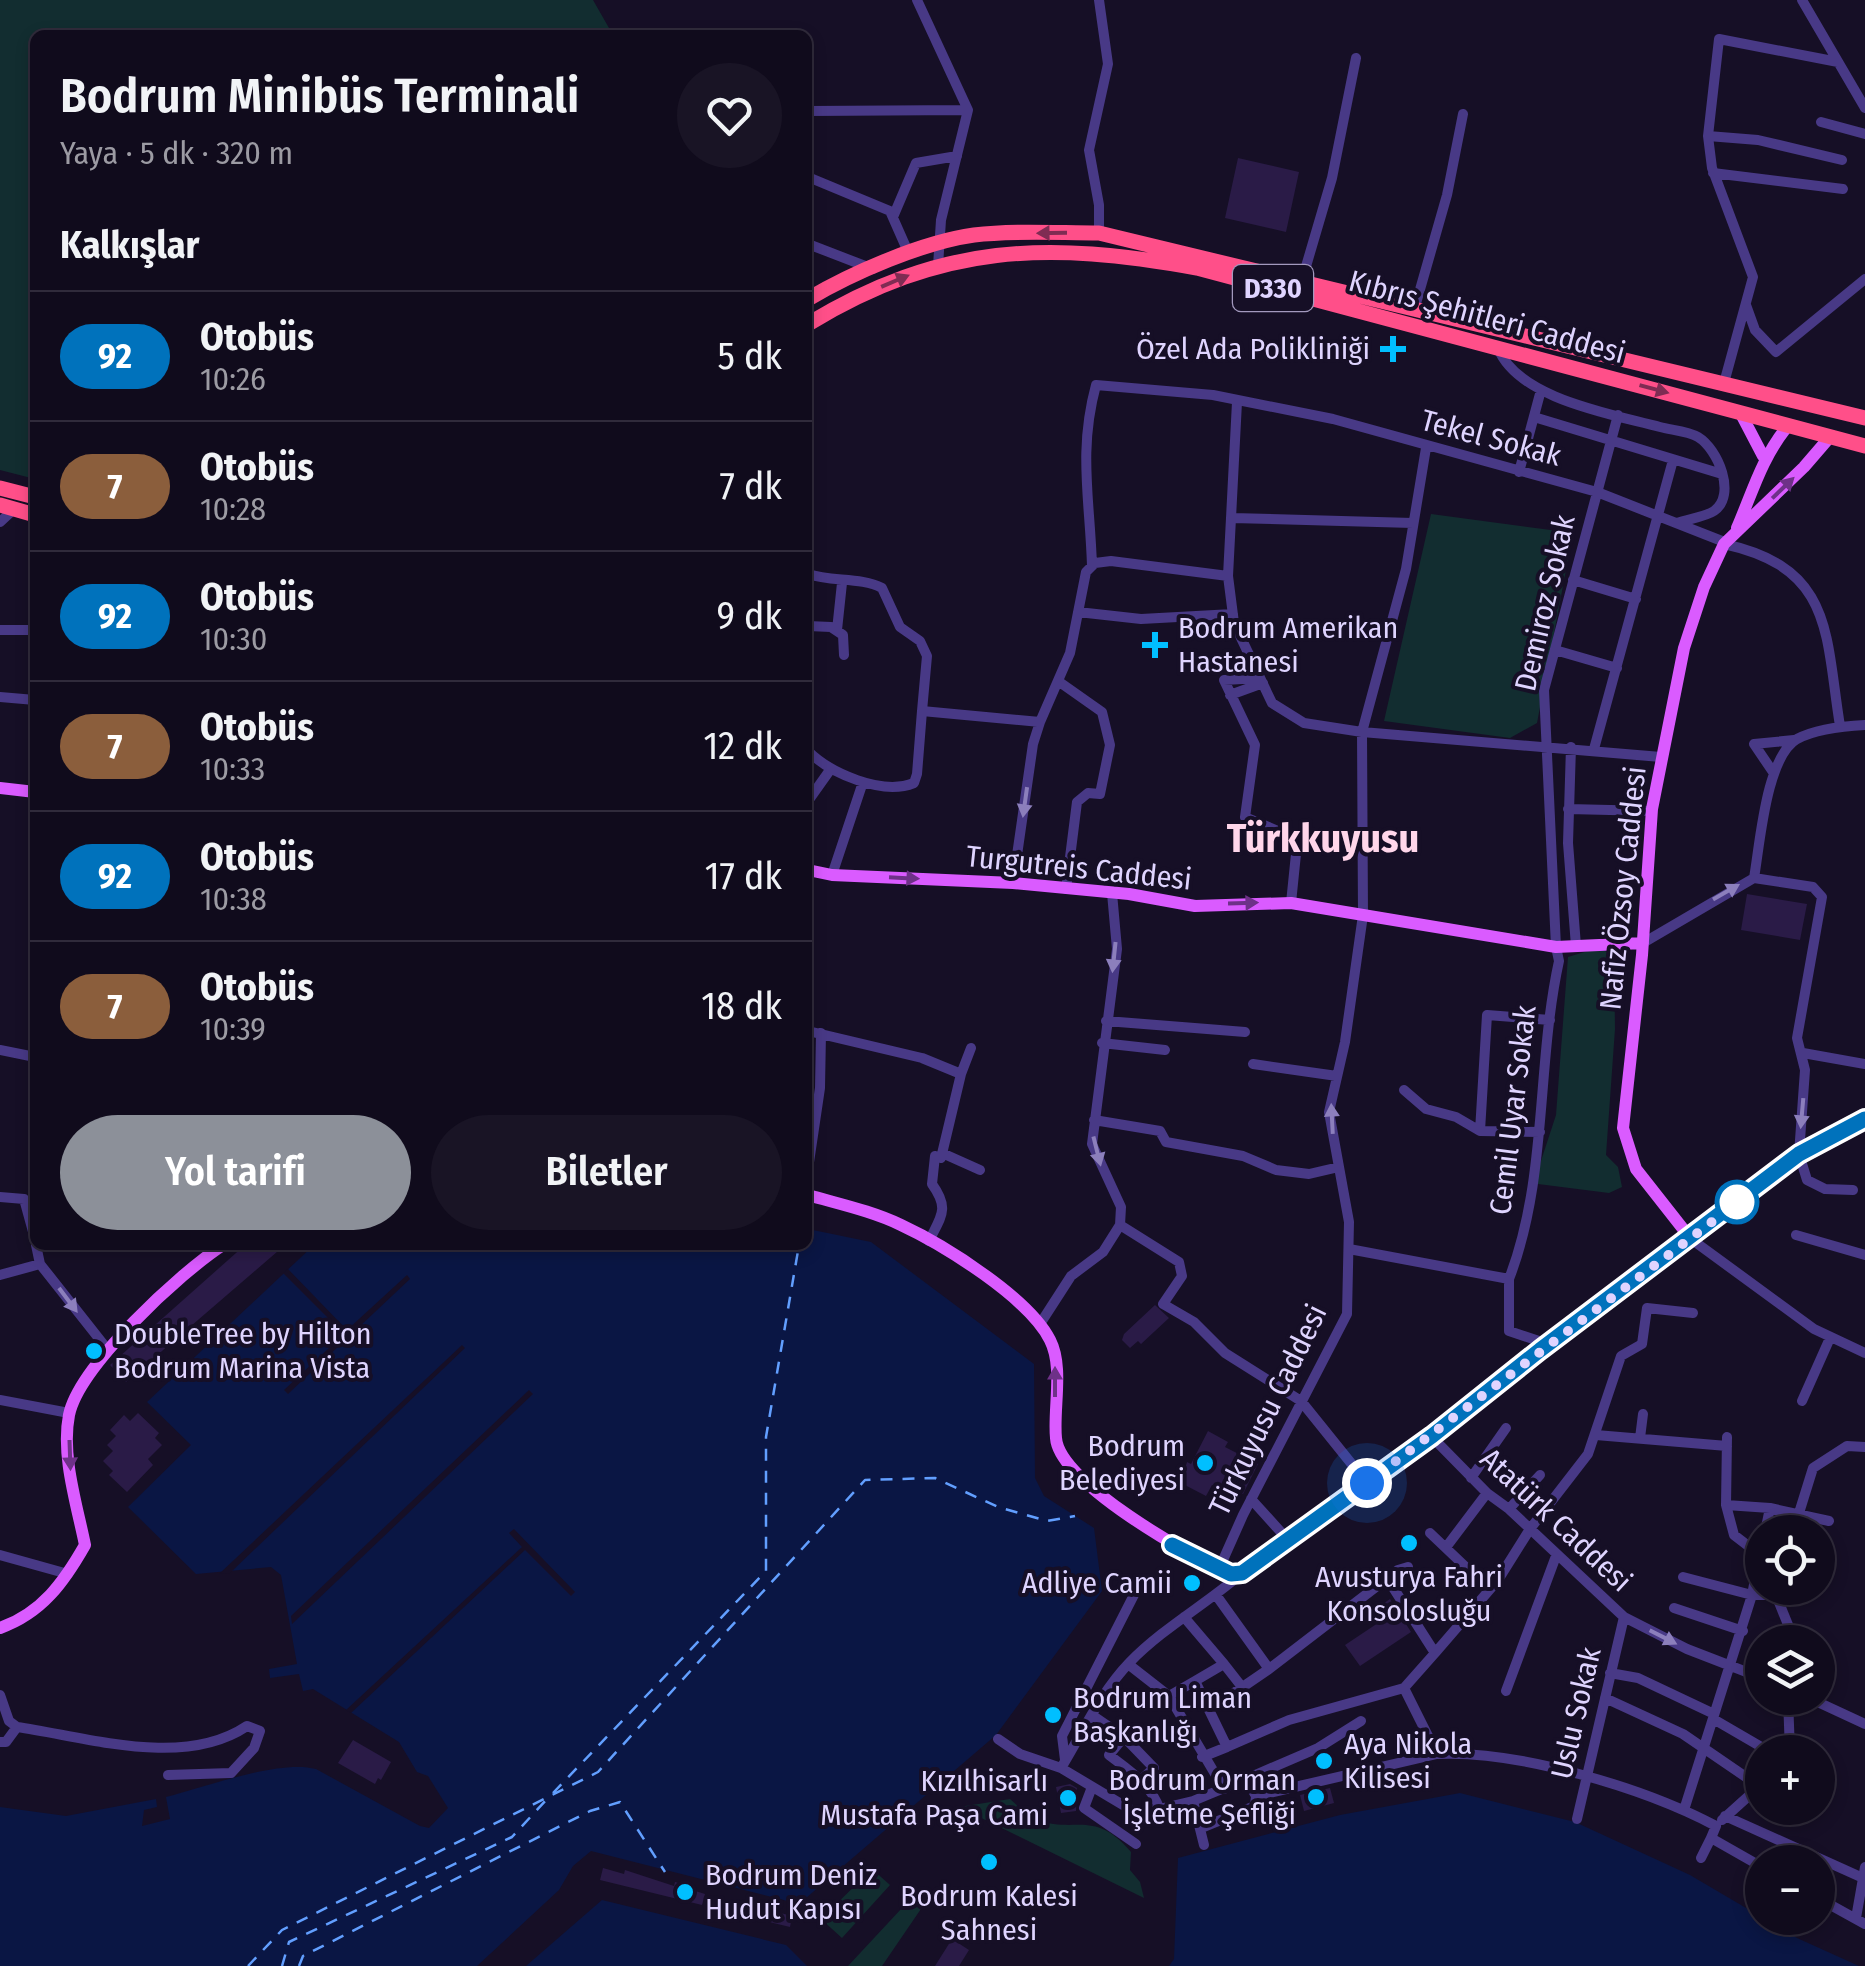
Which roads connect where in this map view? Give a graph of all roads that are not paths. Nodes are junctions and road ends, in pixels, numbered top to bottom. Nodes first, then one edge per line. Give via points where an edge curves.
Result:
1 (916, 0) edge
2 (1099, 0) edge
3 (1802, 0) edge
4 (1356, 58) dead end
5 (1838, 62) junction
6 (1865, 108) edge
7 (812, 110) edge
8 (968, 110) junction
9 (1463, 114) dead end
10 (1821, 122) dead end
11 (1865, 134) edge
12 (1708, 136) junction
13 (956, 156) junction
14 (1842, 160) dead end
15 (1713, 170) junction
16 (812, 179) edge
17 (1844, 189) dead end
18 (892, 217) junction
19 (1098, 233) junction
20 (938, 243) junction
21 (812, 246) edge
22 (909, 254) junction
23 (938, 266) junction
24 (874, 269) junction
25 (1865, 279) edge
26 (1302, 280) junction
27 (812, 298) edge
28 (1745, 304) junction
29 (1415, 307) junction
30 (812, 322) edge
31 (1498, 348) junction
32 (1724, 382) junction
33 (1542, 390) junction
34 (1794, 401) junction
35 (1236, 402) junction
36 (1836, 411) junction
37 (1740, 412) junction
38 (1618, 415) junction
39 (1534, 417) junction
40 (1865, 418) edge
41 (1786, 428) junction
42 (1829, 438) junction
43 (1610, 442) junction
44 (1865, 446) edge
45 (1426, 448) junction
46 (1763, 456) junction
47 (1673, 460) junction
48 (1519, 472) junction
49 (1722, 474) junction
50 (0, 488) edge
51 (1596, 492) junction
52 (30, 496) edge
53 (7, 507) edge
54 (1659, 516) junction
55 (1232, 518) junction
56 (0, 522) edge
57 (1413, 522) junction
58 (1676, 524) junction
59 (1728, 541) junction
60 (1092, 566) junction
61 (812, 575) edge
62 (1228, 576) junction
63 (1573, 580) junction
64 (842, 582) junction
65 (1636, 599) junction
66 (1078, 612) junction
67 (1233, 614) junction
68 (812, 627) edge
69 (0, 630) edge
70 (30, 630) edge
71 (837, 630) junction
72 (1555, 650) junction
73 (844, 655) dead end
74 (1617, 668) junction
75 (1261, 680) junction
76 (1058, 681) junction
77 (0, 697) edge
78 (30, 700) edge
79 (922, 711) junction
80 (1040, 722) junction
81 (1865, 725) edge
82 (1840, 726) junction
83 (1362, 732) junction
84 (1794, 740) junction
85 (1550, 746) junction
86 (1571, 747) junction
87 (1594, 750) junction
88 (812, 754) edge
89 (1661, 757) junction
90 (830, 770) junction
91 (1773, 772) junction
92 (863, 782) junction
93 (0, 788) edge
94 (30, 791) edge
95 (812, 795) edge
96 (1568, 809) junction
97 (1652, 811) junction
98 (812, 871) edge
99 (832, 874) junction
100 (1754, 878) junction
101 (1013, 883) junction
102 (1066, 890) junction
103 (1112, 893) junction
104 (1291, 903) junction
105 (1363, 914) junction
106 (1643, 943) junction
107 (1556, 946) junction
108 (1576, 946) junction
109 (1550, 1020) junction
110 (1106, 1021) junction
111 (812, 1032) edge
112 (1245, 1032) dead end
113 (821, 1033) junction
114 (1102, 1043) junction
115 (971, 1048) dead end
116 (0, 1050) edge
117 (1165, 1050) dead end
118 (1804, 1053) junction
119 (30, 1056) edge
120 (1253, 1064) dead end
121 (1865, 1064) edge
122 (961, 1074) junction
123 (1337, 1076) junction
124 (1404, 1090) dead end
125 (1865, 1119) edge
126 (1094, 1120) junction
127 (1480, 1131) junction
128 (1540, 1132) junction
129 (812, 1142) edge
130 (942, 1154) junction
131 (1799, 1154) junction
132 (1339, 1167) junction
133 (980, 1170) dead end
134 (1853, 1190) dead end
135 (0, 1197) edge
136 (812, 1197) edge
137 (30, 1220) edge
138 (1120, 1225) junction
139 (1796, 1236) dead end
140 (1691, 1238) junction
141 (929, 1241) junction
142 (1349, 1249) junction
143 (37, 1250) edge
144 (215, 1250) edge
145 (1865, 1255) edge
146 (40, 1264) junction
147 (0, 1276) edge
148 (1509, 1278) junction
149 (1693, 1313) dead end
150 (1040, 1324) junction
151 (1830, 1338) junction
152 (1548, 1344) junction
153 (108, 1350) junction
154 (1865, 1354) edge
155 (0, 1400) edge
156 (1300, 1400) junction
157 (1802, 1401) dead end
158 (69, 1413) junction
159 (1643, 1414) dead end
160 (1506, 1428) dead end
161 (1596, 1435) junction
162 (1432, 1436) junction
163 (1640, 1438) junction
164 (1865, 1447) edge
165 (1540, 1475) dead end
166 (1471, 1478) junction
167 (1367, 1483) junction
168 (1487, 1493) junction
169 (1251, 1499) junction
170 (1726, 1505) junction
171 (1509, 1508) junction
172 (1770, 1508) junction
173 (1799, 1513) junction
174 (1769, 1515) edge
175 (1806, 1515) edge
176 (1530, 1529) junction
177 (1430, 1532) dead end
178 (1289, 1541) junction
179 (1745, 1544) edge
180 (1446, 1546) junction
181 (0, 1555) edge
182 (1556, 1556) junction
183 (1408, 1567) dead end
184 (1219, 1569) junction
185 (1471, 1572) dead end
186 (1242, 1573) junction
187 (68, 1574) junction
188 (1684, 1577) dead end
189 (1388, 1578) junction
190 (1138, 1587) dead end
191 (1745, 1593) edge
192 (1216, 1595) junction
193 (1750, 1605) edge
194 (1674, 1608) dead end
195 (1184, 1616) junction
196 (1624, 1617) junction
197 (4, 1625) edge
198 (1744, 1630) junction
199 (1435, 1653) junction
200 (1128, 1664) junction
201 (1224, 1664) junction
202 (1731, 1666) junction
203 (1269, 1669) junction
204 (1745, 1671) edge
205 (1610, 1674) junction
206 (1195, 1681) junction
207 (1242, 1688) junction
208 (1404, 1688) junction
209 (1506, 1690) dead end
210 (0, 1695) edge
211 (1169, 1696) junction
212 (1605, 1698) junction
213 (1210, 1710) junction
214 (1835, 1710) edge
215 (1092, 1715) junction
216 (1716, 1720) junction
217 (1361, 1721) dead end
218 (1865, 1724) edge
219 (17, 1726) junction
220 (1124, 1737) junction
221 (1745, 1737) edge
222 (998, 1740) dead end
223 (0, 1742) edge
224 (1704, 1746) junction
225 (1227, 1747) junction
226 (1437, 1754) junction
227 (1202, 1757) junction
228 (1063, 1764) junction
229 (1745, 1774) edge
230 (168, 1775) dead end
231 (1589, 1778) junction
232 (1246, 1779) junction
233 (1141, 1780) junction
234 (1092, 1786) junction
235 (1224, 1789) junction
236 (1256, 1796) junction
237 (1745, 1799) edge
238 (1192, 1801) junction
239 (1160, 1810) junction
240 (1684, 1810) junction
241 (1725, 1816) junction
242 (1576, 1819) dead end
243 (1200, 1828) junction
244 (1713, 1832) junction
245 (1136, 1844) dead end
246 (1204, 1845) dead end
247 (1745, 1855) edge
248 (1701, 1858) dead end
249 (1864, 1872) edge
250 (1835, 1907) edge
251 (1860, 1921) edge

1 - 8 street
2 - 19 street via 1108,64 1089,150
3 - 5 street
4 - 26 street via 1332,178
5 - 6 street
5 - 12 street via 1719,40
7 - 8 street
8 - 13 street
9 - 29 street
10 - 11 street
12 - 14 street
12 - 15 street
13 - 18 street via 916,163
13 - 20 street
15 - 17 street
15 - 28 street via 1753,278
16 - 18 street
18 - 22 street
19 -> 20 highway, Kıbrıs Şehitleri Caddesi / D330 via 994,234
19 - 26 highway, Kıbrıs Şehitleri Caddesi / D330
20 - 22 highway, Kıbrıs Şehitleri Caddesi / D330
20 - 23 street
21 - 24 street
22 - 24 highway, Kıbrıs Şehitleri Caddesi / D330
30 -> 23 highway, Kıbrıs Şehitleri Caddesi / D330
23 - 31 highway, Kıbrıs Şehitleri Caddesi / D330 via 1000,253 1136,257
24 - 27 highway, Kıbrıs Şehitleri Caddesi / D330
25 - 28 street via 1776,352 1755,330
26 - 29 highway, Kıbrıs Şehitleri Caddesi / D330
28 - 32 street
29 - 32 highway, Kıbrıs Şehitleri Caddesi / D330
31 - 33 street via 1504,364
31 -> 37 highway, Kıbrıs Şehitleri Caddesi / D330
32 - 34 highway, Kıbrıs Şehitleri Caddesi / D330
33 - 38 street
33 - 39 street
34 - 36 highway, Kıbrıs Şehitleri Caddesi / D330
34 - 41 highway
35 - 45 street, Tekel Sokak via 1333,419
35 - 55 street
35 - 60 street, Tekel Sokak via 1096,386 1084,465
36 - 40 highway, Kıbrıs Şehitleri Caddesi / D330
36 - 42 highway
37 - 41 highway, Kıbrıs Şehitleri Caddesi / D330
37 - 46 main road
38 - 43 street, Demiroz Sokak
38 - 49 street via 1699,437
39 - 43 street
39 - 48 street
41 - 42 highway, Kıbrıs Şehitleri Caddesi / D330
41 - 46 main road, Nafiz Özsoy Caddesi
42 - 44 highway, Kıbrıs Şehitleri Caddesi / D330
59 -> 42 main road, Nafiz Özsoy Caddesi
43 - 47 street
43 - 51 street, Demiroz Sokak
45 - 48 street, Tekel Sokak
45 - 57 street, Türkuyusu Caddesi
46 - 59 main road, Nafiz Özsoy Caddesi
47 - 49 street
47 - 54 street
48 - 51 street, Tekel Sokak
49 - 58 street via 1720,505
50 - 52 highway
51 - 54 street, Tekel Sokak
51 - 63 street, Demiroz Sokak
53 - 56 street
54 - 58 street, Tekel Sokak
54 - 65 street
55 - 57 street
55 - 62 street
57 - 83 street, Türkuyusu Caddesi
58 - 59 street, Tekel Sokak
59 - 82 street, Tekel Sokak via 1795,574 1820,610
59 - 89 main road, Nafiz Özsoy Caddesi via 1684,648
60 - 62 street via 1111,561
60 - 66 street
61 - 64 street
62 - 67 street
63 - 65 street
63 - 72 street, Demiroz Sokak
64 - 71 street
64 - 79 street via 882,588 900,626 920,641 927,656
65 - 74 street
66 - 67 street via 1141,619
66 - 76 street
67 - 75 street
68 - 71 street
69 - 70 street
71 - 73 street
72 - 74 street
72 - 85 street, Demiroz Sokak via 1544,690
74 - 87 street
75 - 83 street via 1284,714
75 - 104 street via 1230,695 1256,745 1246,817 1292,837
76 - 80 street
76 - 102 street via 1102,712 1110,744 1100,794 1088,793 1078,802
77 - 78 street
79 - 80 street
79 - 92 street via 914,782
80 -> 101 street
81 - 82 street
82 - 84 street
83 - 85 street
83 - 105 street, Türkuyusu Caddesi
84 - 91 street
84 - 91 street via 1754,744
85 - 86 street
85 - 107 street, Demiroz Sokak
86 - 87 street
86 - 96 street
87 - 89 street
88 - 90 street
89 - 97 main road, Nafiz Özsoy Caddesi
90 - 92 street
90 - 95 street
91 - 100 street
92 - 99 street
93 - 94 main road
96 - 97 street
96 - 108 street
97 - 106 main road, Nafiz Özsoy Caddesi
98 - 99 main road, Turgutreis Caddesi
99 -> 101 main road, Turgutreis Caddesi
106 -> 100 street
100 - 118 street via 1814,887 1822,897 1797,1038
101 - 102 main road, Turgutreis Caddesi
102 - 103 main road, Turgutreis Caddesi
103 -> 104 main road, Turgutreis Caddesi via 1195,906
103 -> 110 street via 1117,949
104 - 105 main road, Turgutreis Caddesi
105 - 107 main road, Turgutreis Caddesi
105 - 123 street, Türkuyusu Caddesi
106 - 108 main road, Turgutreis Caddesi
106 - 140 main road, Nafiz Özsoy Caddesi via 1623,1128 1636,1169
107 - 108 main road, Turgutreis Caddesi
107 - 109 street, Cemil Uyar Sokak via 1560,962
109 - 127 street via 1488,1016
109 - 128 street, Cemil Uyar Sokak
110 - 112 street
110 - 114 street
111 - 113 street
113 - 122 street
113 - 129 street
114 - 117 street
114 - 126 street
115 - 122 street
116 - 119 street
118 - 121 street
118 -> 131 street
120 - 123 street
122 - 130 street
132 -> 123 street, Türkuyusu Caddesi via 1329,1112
124 - 127 street via 1426,1109
125 - 131 main road
126 - 132 street via 1160,1131 1166,1142 1243,1156 1276,1170 1308,1174
126 -> 138 street via 1094,1153 1121,1207
127 - 128 street
128 - 148 street, Cemil Uyar Sokak via 1521,1249
130 - 133 street
130 - 141 street via 935,1156 932,1184 943,1199 942,1216
131 - 134 street via 1807,1180
131 - 140 main road
132 - 142 street, Türkuyusu Caddesi
135 - 137 street via 24,1199
136 - 141 main road via 871,1213
138 - 150 street via 1103,1252 1071,1276
138 - 156 street via 1179,1262 1182,1276 1162,1304
139 - 145 street
140 - 151 street
140 - 152 main road
141 - 150 main road
142 - 148 street
142 - 156 street, Türkuyusu Caddesi via 1347,1314
143 - 146 street
144 - 153 main road
146 - 147 street
146 -> 153 street
148 - 152 street, Cemil Uyar Sokak via 1508,1331
149 - 161 street via 1647,1308 1642,1344 1621,1356
184 -> 150 main road via 1172,1545 1060,1454 1055,1358
151 - 154 street
151 - 157 street
152 - 162 main road
153 - 158 main road
155 - 158 street
156 - 167 street
156 - 169 street, Türkuyusu Caddesi
158 -> 187 main road via 69,1464 85,1545
159 - 163 street
160 - 166 street
161 - 163 street
161 - 176 street
162 - 166 street, Atatürk Caddesi
162 - 167 main road
163 - 170 street via 1727,1441
164 - 173 street via 1847,1446 1813,1468
165 - 171 street
166 - 168 street, Atatürk Caddesi
167 - 178 main road
168 - 171 street, Atatürk Caddesi
168 - 180 street
169 - 178 street
169 - 184 street, Türkuyusu Caddesi
170 - 172 street
170 - 179 street via 1734,1536
171 - 176 street, Atatürk Caddesi
172 - 173 street
172 - 174 street
173 - 175 street
176 - 182 street, Atatürk Caddesi
176 - 199 street
177 - 180 street
178 - 186 main road
180 - 185 street
181 - 187 street
182 - 196 street, Atatürk Caddesi
182 - 209 street
183 - 189 street
184 - 186 main road
186 - 192 street
187 - 197 main road via 41,1606
188 - 191 street
189 - 199 street
189 - 203 street
190 - 228 street via 1062,1736
192 - 195 street
192 - 203 street
193 - 198 street
194 - 198 street
195 - 200 street
195 - 201 street
196 -> 202 street, Atatürk Caddesi
196 - 205 street, Uslu Sokak
198 - 202 street
199 - 208 street
200 - 211 street
200 - 215 street
201 - 206 street
201 - 207 street
202 - 204 street, Atatürk Caddesi
202 - 216 street
203 - 207 street
205 - 212 street, Uslu Sokak
205 - 216 street via 1638,1678
206 - 211 street
206 - 213 street
207 - 213 street
208 - 225 street via 1289,1720
208 - 226 street
210 - 219 street
211 - 227 street
212 - 224 street
212 - 231 street, Uslu Sokak
213 - 225 street
214 - 218 street
215 - 220 street
215 - 228 street
216 - 221 street
216 - 224 street
217 - 232 street
219 - 223 street
219 - 230 street via 158,1748 214,1743 247,1726 260,1731 230,1773
220 - 233 street via 1154,1768
220 - 233 street via 1109,1755
222 - 228 street via 1020,1754
224 - 229 street
224 - 240 street
225 - 227 street
226 - 231 street via 1467,1752
226 - 236 street
227 - 235 street
228 - 234 street
231 - 240 street
231 - 242 street, Uslu Sokak
232 - 235 street
232 - 236 street
233 - 239 street
234 - 239 street via 1138,1814
234 - 245 street via 1084,1808
235 - 238 street
236 - 243 street via 1255,1806
237 - 241 street
238 - 239 street
238 - 243 street
240 - 244 street
241 - 244 street
241 - 249 street
243 - 246 street
244 - 247 street
244 - 248 street
249 - 251 street
250 - 251 street

